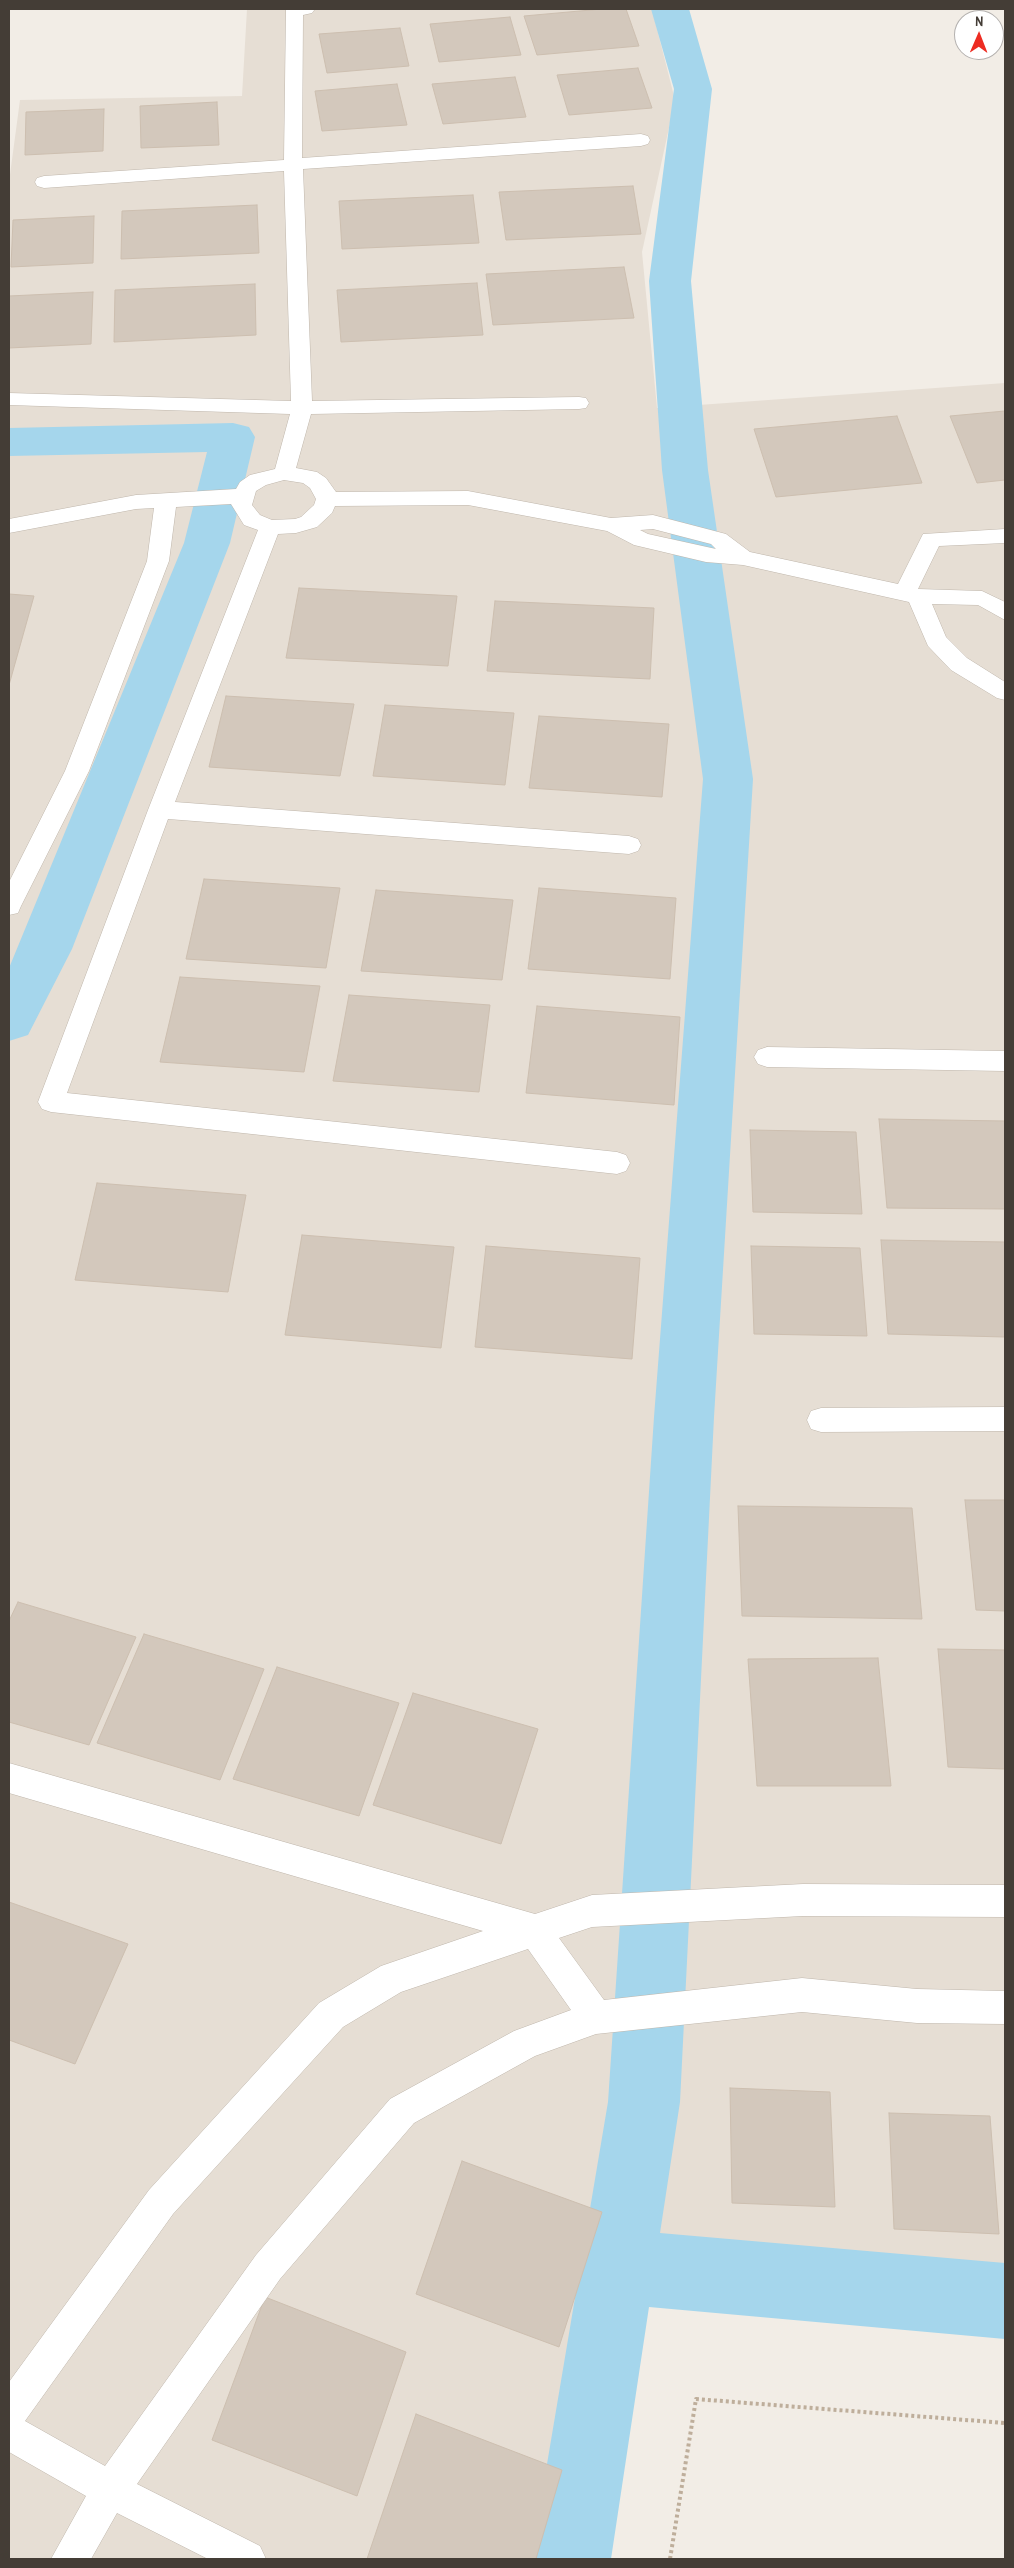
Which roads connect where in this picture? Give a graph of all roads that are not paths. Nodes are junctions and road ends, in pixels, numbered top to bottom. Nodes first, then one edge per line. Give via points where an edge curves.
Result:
1 (306, 9) edge
2 (641, 140) dead end
3 (292, 166) junction
4 (44, 182) dead end
5 (9, 399) edge
6 (579, 403) dead end
7 (302, 408) junction
8 (284, 473) junction
9 (242, 496) junction
10 (326, 499) junction
11 (166, 500) junction
12 (9, 526) edge
13 (270, 527) junction
14 (1005, 536) edge
15 (912, 595) junction
16 (1005, 612) edge
17 (1005, 692) edge
18 (160, 810) junction
19 (629, 845) dead end
20 (9, 906) edge
21 (767, 1057) dead end
22 (1005, 1061) edge
23 (617, 1163) dead end
24 (821, 1420) dead end
25 (1005, 1420) edge
26 (9, 1778) edge
27 (1005, 1901) edge
28 (534, 1930) junction
29 (1005, 2008) edge
30 (596, 2016) junction
31 (9, 2412) edge
32 (9, 2432) edge
33 (110, 2490) junction
34 (70, 2559) edge
35 (247, 2559) edge

1 - 3 street via 294,10
2 - 3 street
3 - 4 street
3 - 7 street
5 - 7 street
6 - 7 street
7 - 8 street
8 - 9 street via 258,480
8 - 10 street via 314,480 324,491
9 - 11 street
9 - 13 street via 241,506 246,514
10 - 13 street via 324,508 309,522 283,528
10 - 15 street via 468,498 611,525 642,540 706,555 743,558
11 - 12 street via 136,502
11 - 20 street via 155,571 77,771
13 - 18 street
14 - 15 street via 931,539
15 - 16 street via 982,598
15 - 17 street via 936,641 959,664
18 - 19 street
18 - 23 street via 51,1102
21 - 22 street
24 - 25 street
26 - 28 street
27 - 28 street via 946,1898 803,1900 592,1911
28 - 30 street
28 - 31 street via 393,1978 332,2015 161,2202
29 - 30 street via 917,2006 802,1996
30 - 33 street via 526,2043 402,2111 268,2267
32 - 33 street
33 - 34 street
33 - 35 street

